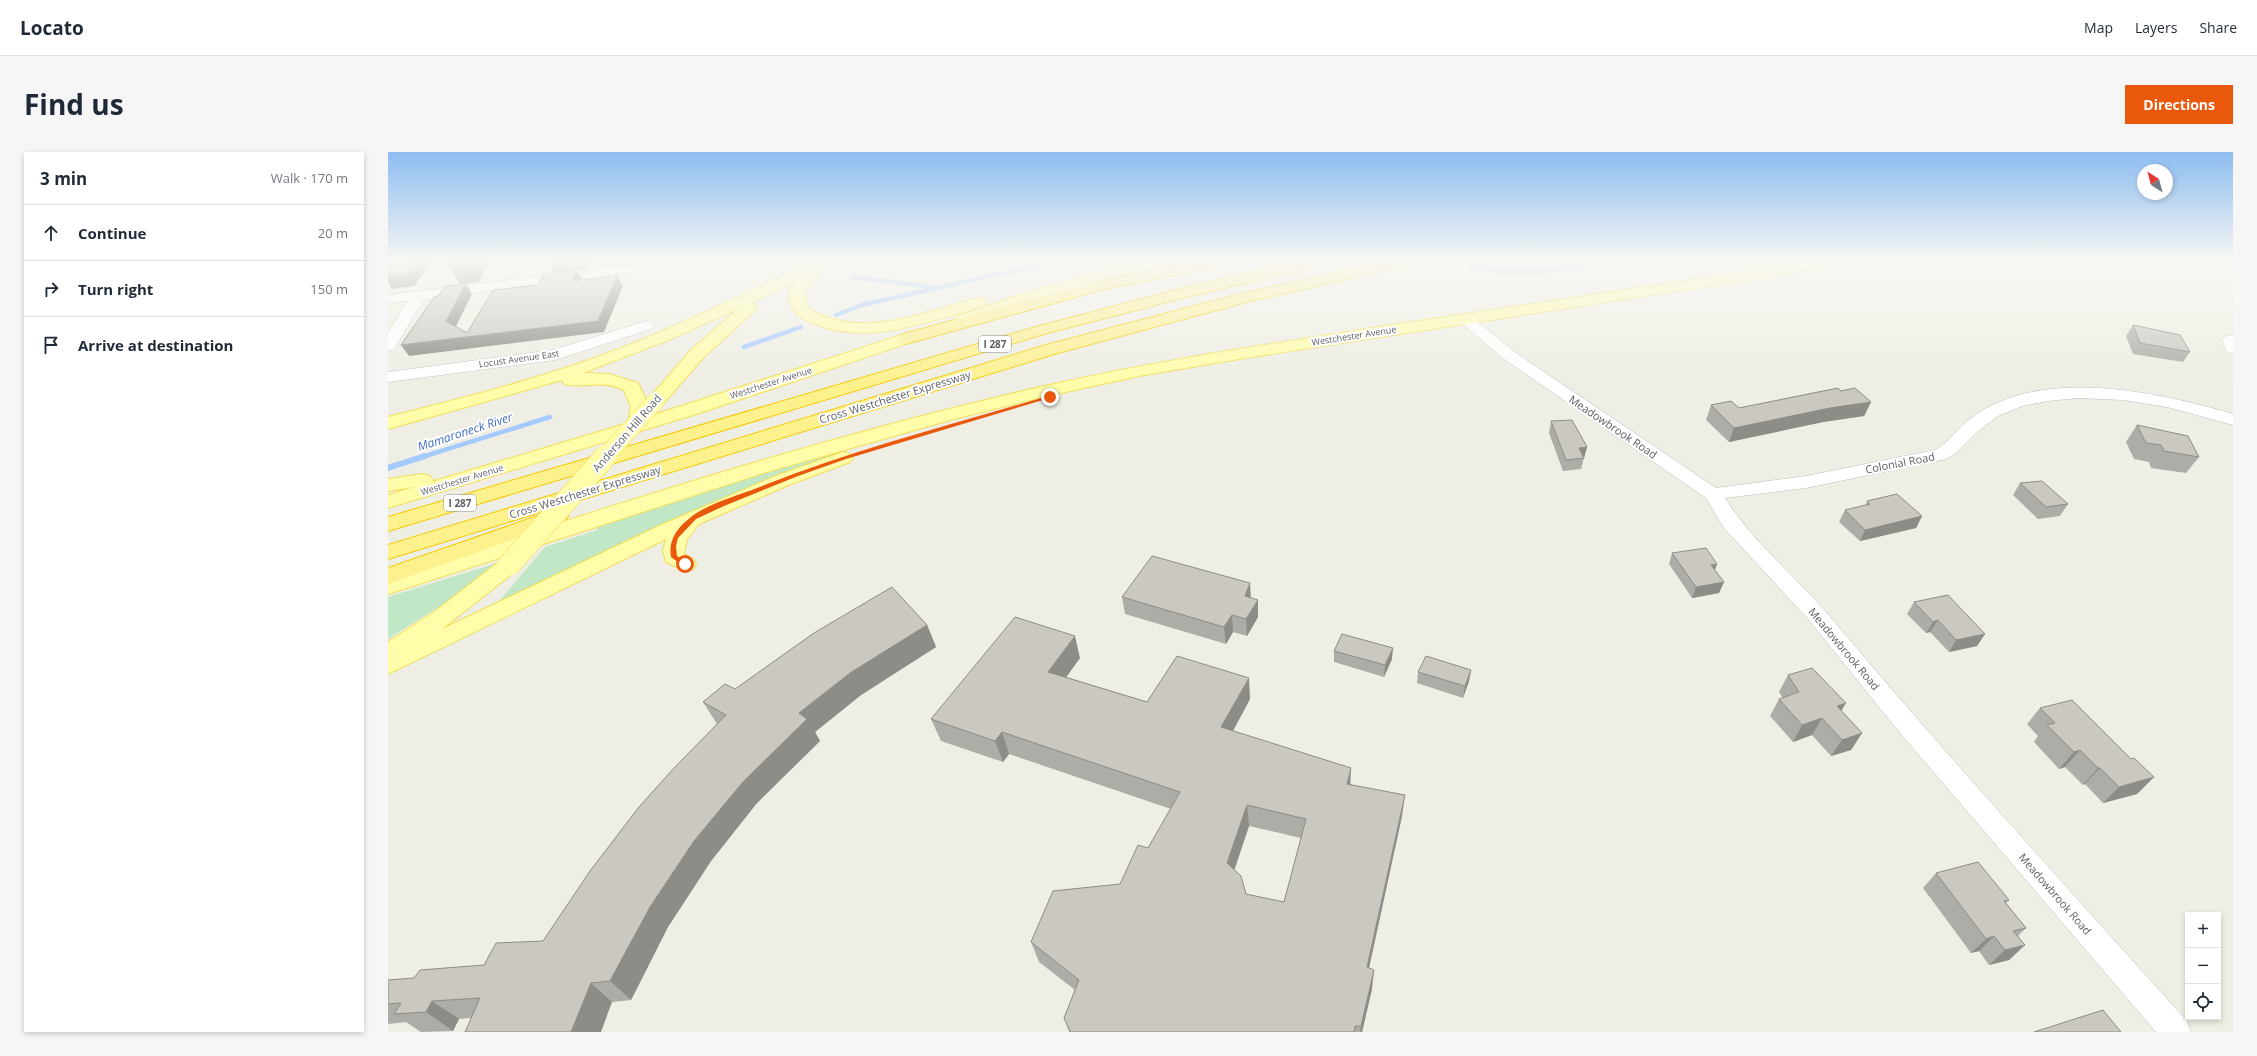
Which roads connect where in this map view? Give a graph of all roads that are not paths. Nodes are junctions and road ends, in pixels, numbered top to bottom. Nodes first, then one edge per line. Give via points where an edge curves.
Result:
1 (415, 302) edge
2 (739, 302) edge
3 (757, 302) edge
4 (798, 302) edge
5 (988, 302) edge
6 (1014, 302) edge
7 (1037, 302) edge
8 (1149, 302) edge
9 (1227, 302) edge
10 (1576, 302) edge
11 (1465, 319) junction
12 (646, 326) dead end
13 (906, 339) junction
14 (388, 346) edge
15 (1245, 354) junction
16 (998, 365) junction
17 (388, 377) edge
18 (645, 410) junction
19 (2233, 420) edge
20 (395, 422) edge
21 (580, 445) junction
22 (388, 485) edge
23 (1713, 494) junction
24 (388, 502) edge
25 (693, 518) junction
26 (388, 524) edge
27 (388, 552) edge
28 (685, 564) dead end
29 (388, 576) edge
30 (388, 586) edge
31 (442, 618) junction
32 (388, 647) edge
33 (388, 654) edge
34 (388, 665) edge
35 (2176, 1032) edge

1 - 14 street
2 - 20 main road, Anderson Hill Road via 604,360
3 - 18 main road, Anderson Hill Road via 725,327
4 - 5 main road via 806,315 824,323 853,328 897,324
6 - 13 main road, Westchester Avenue
7 - 13 highway
8 - 26 highway, Cross Westchester Expressway / I 287 via 1038,331
9 - 16 highway, Cross Westchester Expressway / I 287
10 - 11 main road, Westchester Avenue
11 - 15 main road, Westchester Avenue
11 - 23 street, Meadowbrook Road via 1510,356
12 - 17 street, Locust Avenue East via 555,354
13 - 21 main road, Westchester Avenue
15 - 25 main road via 1057,396 933,430 796,474
15 - 30 main road via 1141,371 924,421 699,486
16 - 27 highway, Cross Westchester Expressway / I 287
16 - 29 highway via 828,427 633,490
18 - 20 main road via 632,387 622,382 582,378 544,384
18 - 31 main road, Anderson Hill Road, bridge via 509,565
19 - 23 street, Colonial Road via 2159,399 2131,395 2101,393 2040,397 2006,406 1981,419 1951,450 1940,455 1806,482
21 - 22 main road via 494,466
21 - 24 main road, Westchester Avenue
23 - 35 street, Meadowbrook Road via 1731,523 1817,615 1904,722
25 - 28 main road via 675,537 672,546 674,557
25 - 34 main road
31 - 32 main road
31 - 33 main road

